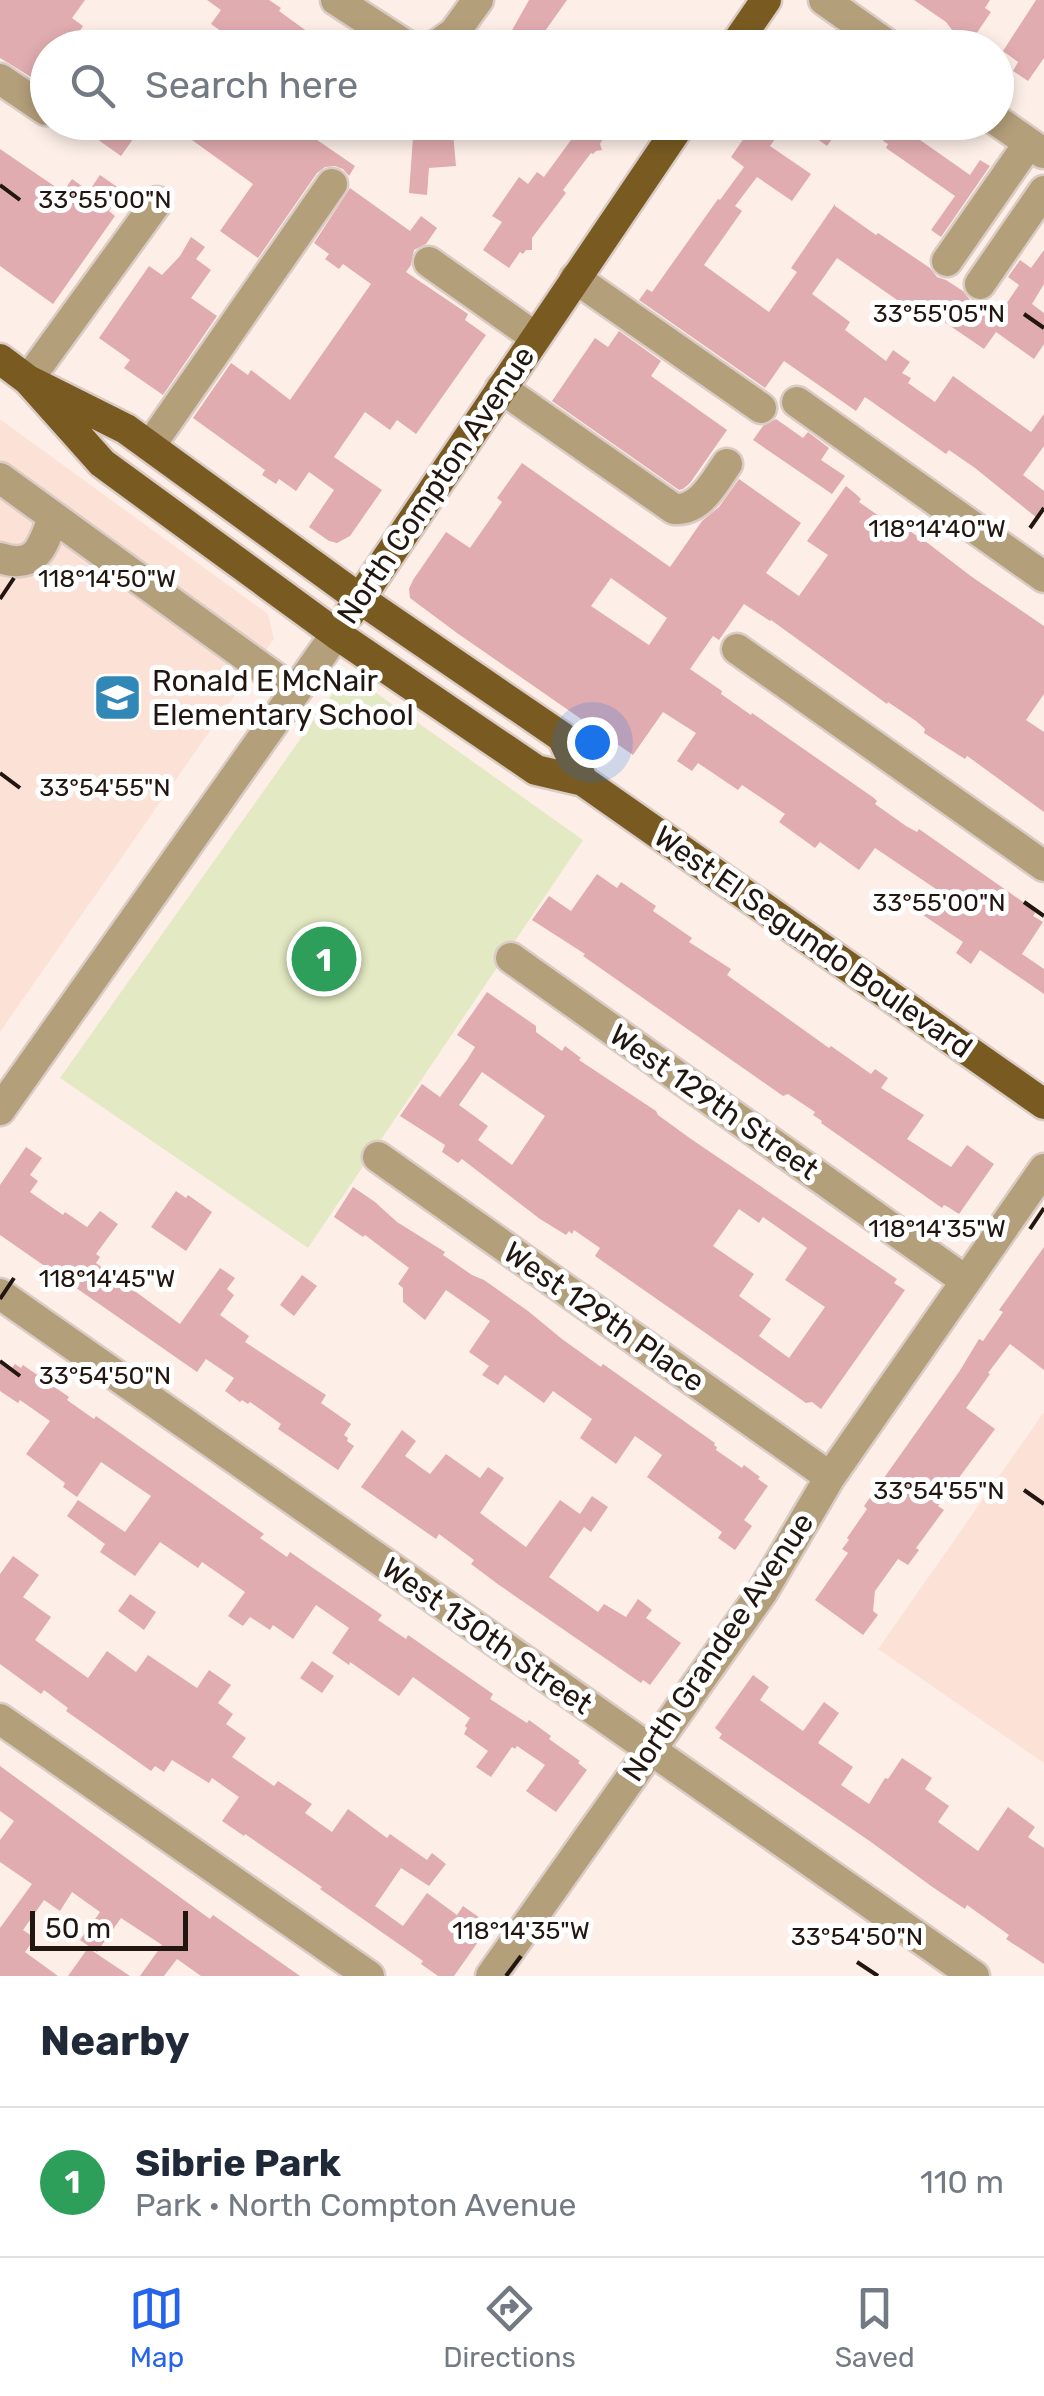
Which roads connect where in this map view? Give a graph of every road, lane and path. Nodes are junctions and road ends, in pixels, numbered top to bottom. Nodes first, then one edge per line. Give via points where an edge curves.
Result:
1 (336, 0) edge
2 (478, 0) edge
3 (766, 0) edge
4 (824, 0) edge
5 (382, 30) edge
6 (456, 30) edge
7 (745, 30) edge
8 (851, 30) edge
9 (0, 79) edge
10 (30, 99) edge
11 (1014, 133) edge
12 (670, 140) edge
13 (1036, 148) edge
14 (332, 184) dead end
15 (1044, 191) edge
16 (157, 202) dead end
17 (947, 261) dead end
18 (429, 262) dead end
19 (980, 284) dead end
20 (568, 289) junction
21 (535, 338) junction
22 (0, 360) edge
23 (28, 380) junction
24 (501, 388) junction
25 (798, 402) dead end
26 (761, 408) dead end
27 (150, 446) junction
28 (727, 464) dead end
29 (0, 478) edge
30 (54, 517) junction
31 (0, 558) edge
32 (1044, 577) edge
33 (360, 599) junction
34 (336, 634) junction
35 (737, 649) dead end
36 (295, 692) junction
37 (583, 781) junction
38 (1044, 866) edge
39 (511, 958) dead end
40 (1044, 1104) edge
41 (0, 1110) edge
42 (378, 1157) dead end
43 (1044, 1169) edge
44 (966, 1281) junction
45 (0, 1294) edge
46 (830, 1477) junction
47 (0, 1719) edge
48 (650, 1750) junction
49 (369, 1976) edge
50 (492, 1976) edge
51 (974, 1976) edge

1 - 5 street
2 - 6 street
3 - 7 main road
4 - 8 street
9 - 10 street
11 - 13 street
12 - 20 main road, North Compton Avenue
13 - 17 street
14 - 27 street
15 - 19 street
16 - 23 street
18 - 21 street
20 - 21 main road, North Compton Avenue
20 - 26 street
21 - 24 main road, North Compton Avenue
22 - 23 main road, West El Segundo Boulevard
23 - 27 main road, West El Segundo Boulevard
23 - 34 main road, West El Segundo Boulevard via 102,463
24 - 28 street via 674,510 697,504
24 - 33 main road, North Compton Avenue
25 - 32 street
27 - 33 main road, West El Segundo Boulevard
29 - 30 street
30 - 31 street via 29,561
30 - 36 street
33 - 34 main road, North Compton Avenue
33 - 37 main road, West El Segundo Boulevard via 562,737
34 - 36 street, North Compton Avenue
34 - 37 main road, West El Segundo Boulevard via 536,770
35 - 38 street
36 - 41 street, North Compton Avenue
37 - 40 main road, West El Segundo Boulevard
39 - 44 street, West 129th Street
42 - 46 street, West 129th Place
43 - 44 street, North Grandee Avenue
44 - 46 street, North Grandee Avenue
45 - 48 street, West 130th Street
46 - 48 street, North Grandee Avenue via 763,1591
47 - 49 street
48 - 50 street, North Grandee Avenue
48 - 51 street, West 130th Street

